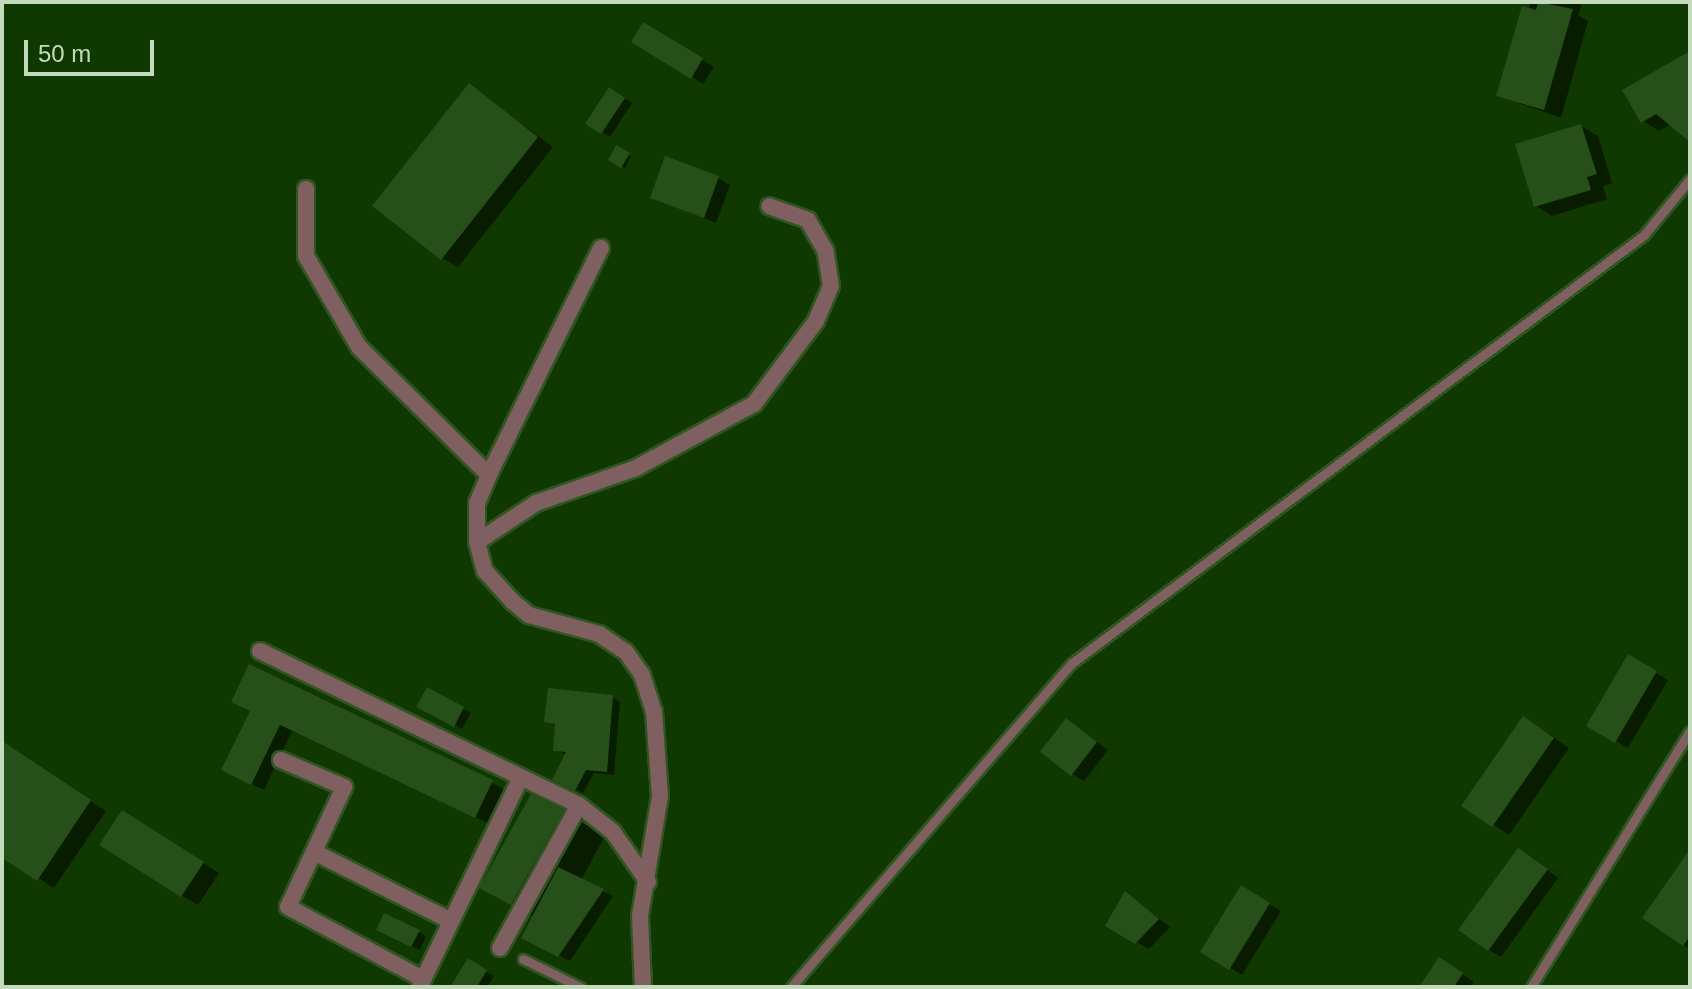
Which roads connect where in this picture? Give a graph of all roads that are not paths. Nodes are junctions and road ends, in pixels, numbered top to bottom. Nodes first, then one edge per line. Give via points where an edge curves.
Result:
1 (1690, 179) edge
2 (306, 189) dead end
3 (769, 206) dead end
4 (601, 248) dead end
5 (489, 475) junction
6 (477, 542) junction
7 (260, 651) dead end
8 (1690, 731) edge
9 (281, 760) dead end
10 (521, 777) junction
11 (579, 805) junction
12 (314, 852) junction
13 (648, 882) junction
14 (451, 921) junction
15 (500, 948) dead end
16 (523, 959) dead end
17 (421, 983) edge
18 (580, 987) edge
19 (643, 987) edge
20 (791, 987) edge
21 (1531, 987) edge

1 - 20 lane via 1644,235 1072,663
2 - 5 street via 306,256 359,347
3 - 6 street via 808,220 825,250 831,286 816,321 754,404 636,468 536,503
4 - 5 street
5 - 6 street via 477,503
6 - 13 street via 485,571 529,615 599,634 626,652 642,675 660,751
7 - 10 street
8 - 21 lane
9 - 12 street via 344,787
10 - 11 street
10 - 14 street
11 - 13 street via 613,832
11 - 15 street
12 - 14 street
12 - 17 street via 288,907
13 - 19 street via 640,916
14 - 17 street
16 - 18 lane

